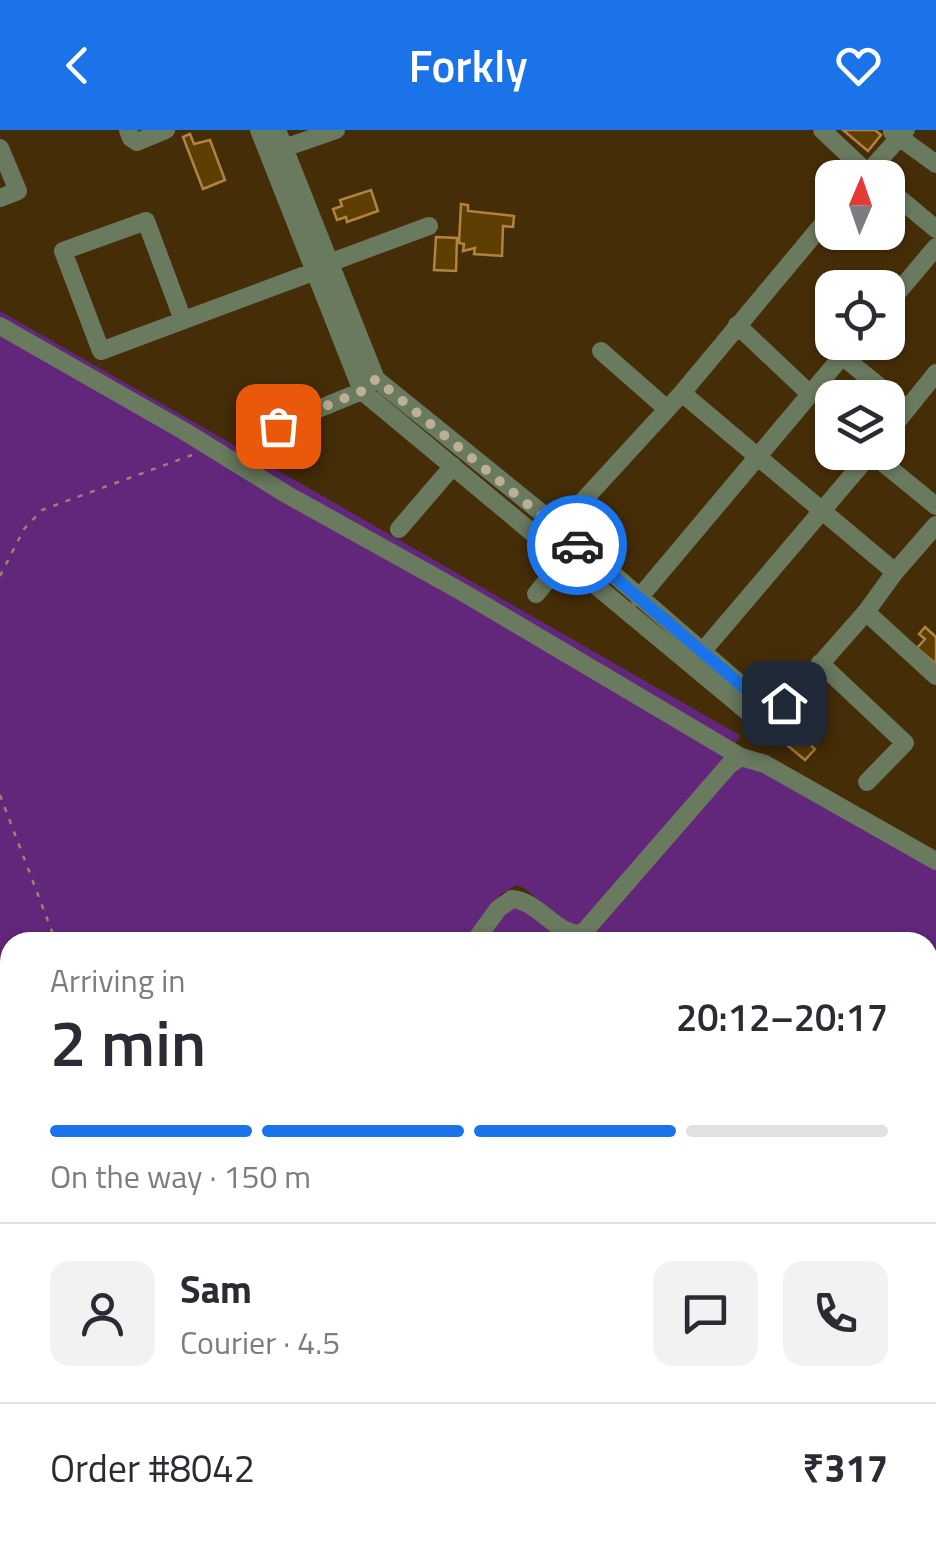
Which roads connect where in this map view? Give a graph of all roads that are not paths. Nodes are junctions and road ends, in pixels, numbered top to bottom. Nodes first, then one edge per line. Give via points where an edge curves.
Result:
1 (128, 130) edge
2 (166, 130) edge
3 (259, 130) edge
4 (277, 130) edge
5 (336, 130) edge
6 (822, 130) edge
7 (898, 132) edge
8 (0, 148) edge
9 (284, 148) junction
10 (852, 160) edge
11 (879, 160) edge
12 (936, 164) edge
13 (0, 198) edge
14 (905, 203) edge
15 (430, 226) dead end
16 (936, 229) edge
17 (815, 233) edge
18 (936, 247) edge
19 (321, 267) junction
20 (905, 284) edge
21 (184, 320) junction
22 (737, 325) junction
23 (0, 326) edge
24 (601, 352) dead end
25 (839, 360) edge
26 (859, 360) edge
27 (936, 373) edge
28 (369, 385) junction
29 (682, 393) junction
30 (810, 394) junction
31 (667, 408) junction
32 (907, 409) junction
33 (905, 412) edge
34 (250, 437) dead end
35 (757, 456) junction
36 (453, 466) junction
37 (858, 470) edge
38 (893, 470) edge
39 (936, 506) edge
40 (824, 512) junction
41 (398, 529) dead end
42 (933, 534) edge
43 (562, 544) junction
44 (895, 572) junction
45 (536, 594) dead end
46 (639, 598) junction
47 (866, 612) junction
48 (702, 652) junction
49 (820, 663) junction
50 (936, 676) edge
51 (784, 703) junction
52 (741, 757) junction
53 (866, 782) dead end
54 (936, 860) edge
55 (481, 932) edge
56 (567, 932) edge
57 (584, 932) edge

1 - 2 street via 137,142
3 - 19 street
4 - 9 street
5 - 9 street
6 - 10 street
7 - 11 street
7 - 12 street
8 - 13 street via 18,191
9 - 19 street
14 - 16 street
15 - 19 street
17 - 22 street
18 - 20 street
19 - 21 street
19 - 28 street
21 - 21 street via 101,351 64,251 146,220
22 - 29 street
22 - 30 street
23 - 52 street
24 - 31 street
25 - 30 street
26 - 32 street
27 - 32 street
28 - 34 street
28 - 36 street
28 - 43 street
29 - 31 street
29 - 35 street
30 - 35 street
31 - 43 street
32 - 33 street
35 - 40 street
35 - 46 street
36 - 41 street
36 - 43 street
37 - 40 street
38 - 39 street
40 - 44 street
40 - 48 street
42 - 44 street
43 - 45 street
43 - 46 street
43 - 51 street via 760,722
44 - 47 street
46 - 48 street
47 - 49 street
47 - 50 street
48 - 51 street via 762,703
49 - 51 street
49 - 53 street via 905,742
52 - 54 street via 766,764
52 - 57 street
55 - 56 street via 512,899 532,904

